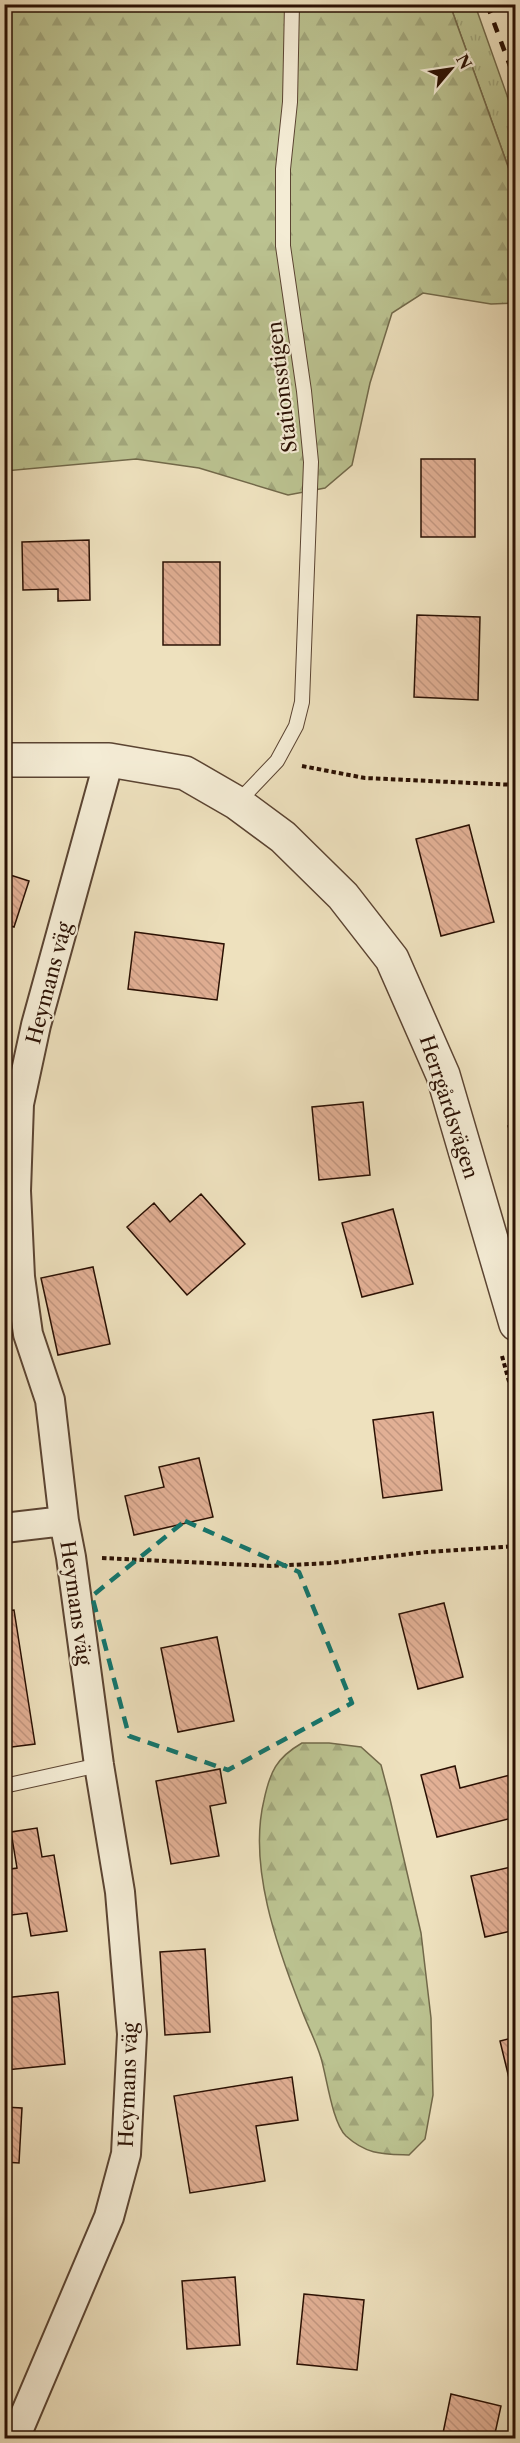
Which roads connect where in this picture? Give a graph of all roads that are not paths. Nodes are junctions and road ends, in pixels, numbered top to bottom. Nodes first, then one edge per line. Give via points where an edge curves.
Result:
1 (292, 4) edge
2 (4, 760) edge
3 (109, 760) junction
4 (237, 803) junction
5 (507, 1334) edge
6 (64, 1521) junction
7 (4, 1528) edge
8 (99, 1766) junction
9 (4, 1785) edge
10 (15, 2439) edge

1 - 4 lane, Stationsstigen via 283,246 311,462 302,702 296,726 277,761
2 - 3 street, Herrgårdsvägen
3 - 4 street, Herrgårdsvägen via 185,773
3 - 6 street, Heymans väg via 36,1025 19,1104 16,1191 20,1276 28,1334 50,1400
4 - 5 street, Herrgårdsvägen via 283,837 343,896 392,959 443,1075
6 - 7 street
6 - 8 street, Heymans väg
8 - 9 lane
8 - 10 street, Heymans väg via 120,1892 132,2034 126,2154 109,2217

